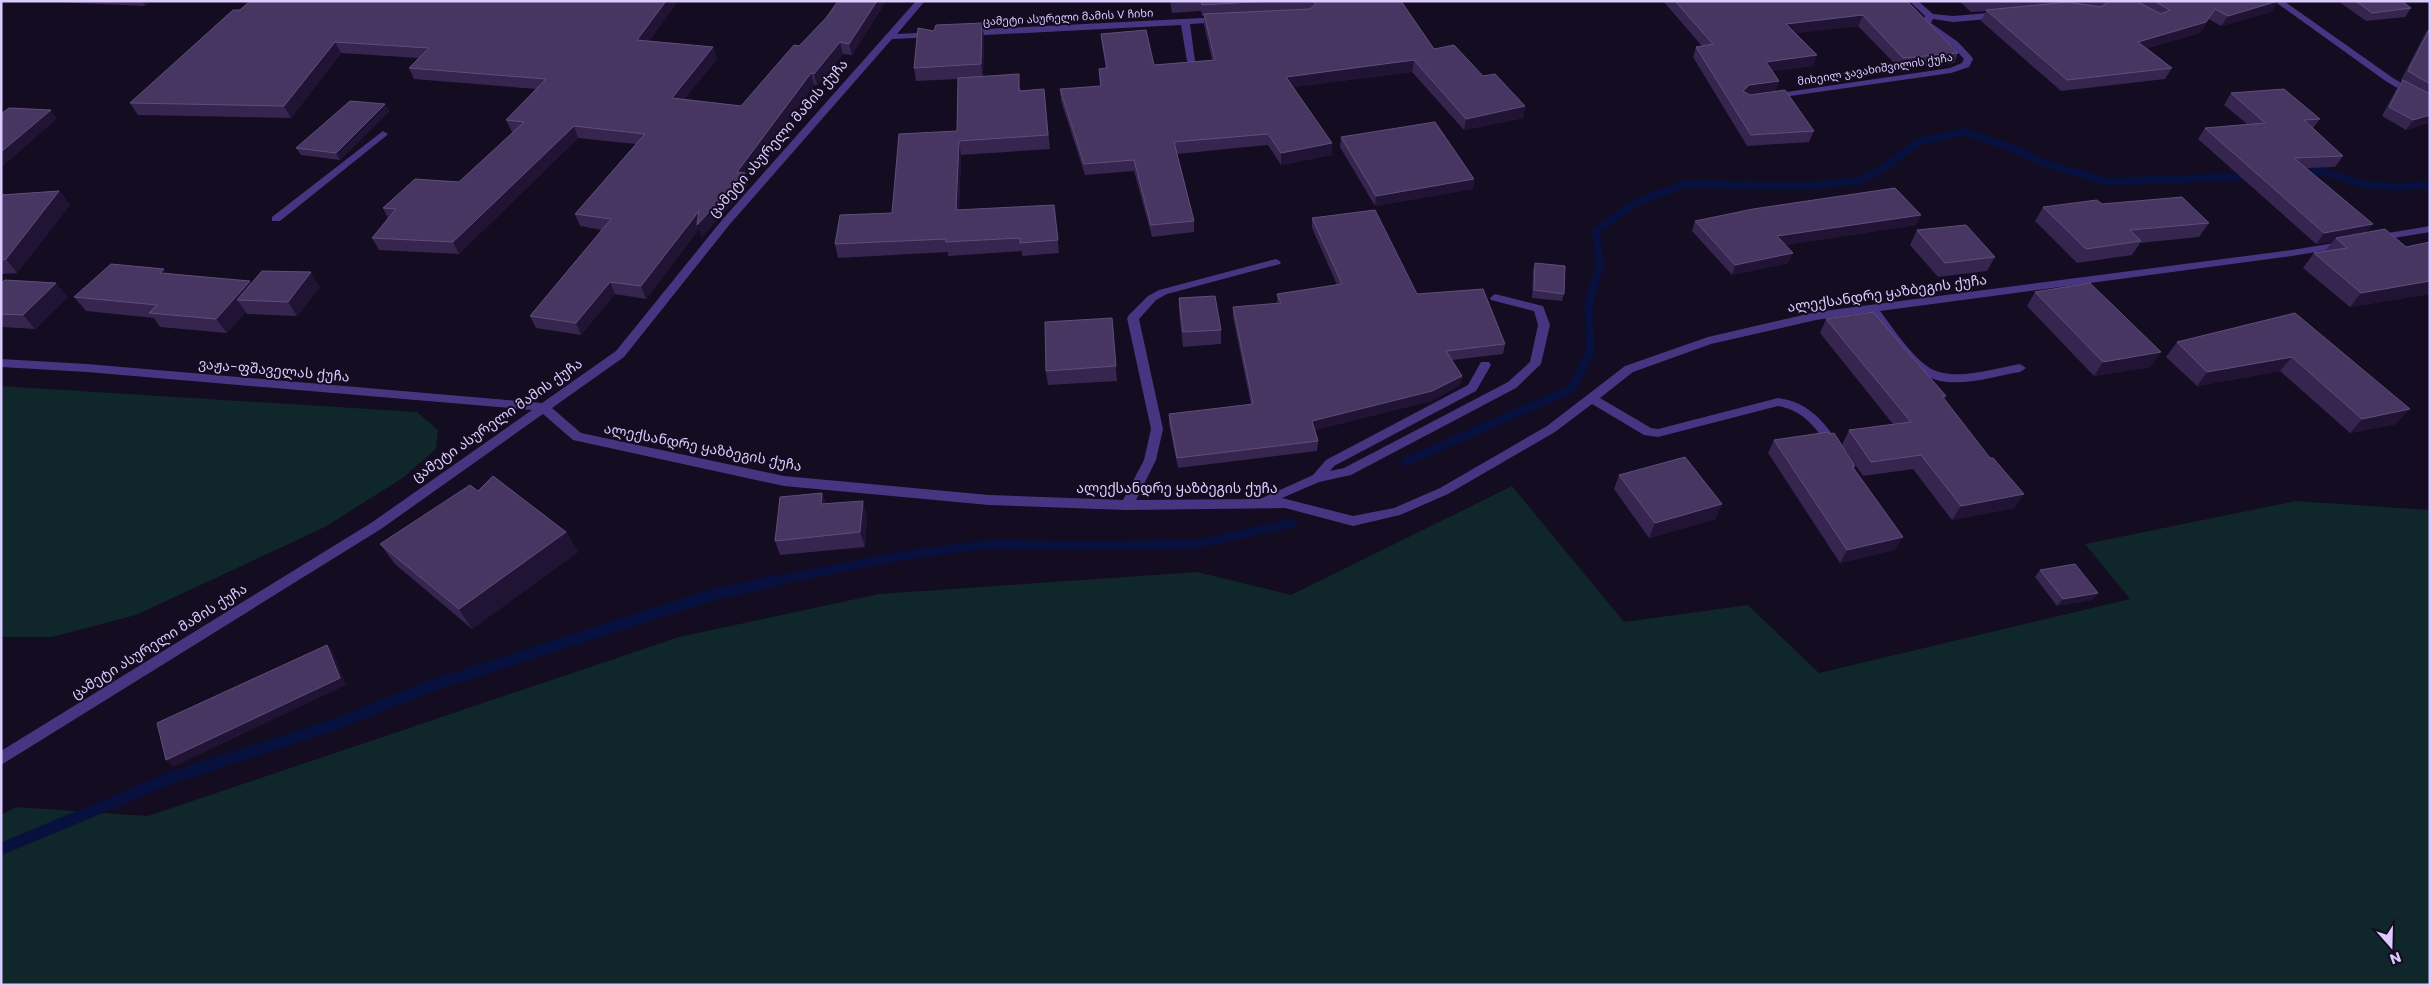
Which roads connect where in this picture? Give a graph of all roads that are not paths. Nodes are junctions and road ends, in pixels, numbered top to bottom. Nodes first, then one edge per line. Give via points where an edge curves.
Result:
1 (921, 1) edge
2 (1912, 1) edge
3 (2278, 1) edge
4 (2009, 14) edge
5 (1930, 16) junction
6 (1232, 19) edge
7 (1185, 22) junction
8 (948, 34) edge
9 (958, 34) edge
10 (889, 37) junction
11 (1191, 61) edge
12 (1766, 98) edge
13 (2430, 104) edge
14 (383, 134) dead end
15 (276, 219) dead end
16 (2430, 229) edge
17 (1276, 262) dead end
18 (1495, 298) dead end
19 (1872, 308) junction
20 (1, 363) edge
21 (1485, 365) dead end
22 (2020, 368) dead end
23 (1591, 398) junction
24 (543, 407) junction
25 (1842, 457) edge
26 (1317, 478) junction
27 (1261, 502) junction
28 (1127, 505) junction
29 (1, 759) edge

1 - 10 street, ცამეტი ასურელი მამის ქუჩა
2 - 5 street, მიხეილ ჯავახიშვილის ქუჩა
3 - 13 street via 2390,80
4 - 5 street via 1953,19
5 - 12 street, მიხეილ ჯავახიშვილის ქუჩა via 1926,24 1969,58 1966,65
6 - 7 street, ცამეტი ასურელი მამის V ჩიხი
7 - 9 street, ცამეტი ასურელი მამის V ჩიხი
7 - 11 street
8 - 10 street
10 - 24 street, ცამეტი ასურელი მამის ქუჩა via 726,222 620,354
14 - 15 street
16 - 19 street, ალექსანდრე ყაზბეგის ქუჩა via 2292,253
17 - 28 street via 1163,292 1152,298 1133,318 1157,429 1150,460
18 - 26 street via 1539,309 1544,325 1535,364 1512,384 1347,472
19 - 22 street via 1922,368 1933,375 1952,378
19 - 23 street, ალექსანდრე ყაზბეგის ქუჩა via 1816,316 1708,341 1629,369
20 - 24 street, ვაჟა-ფშაველას ქუჩა
21 - 26 street via 1472,388 1330,463
23 - 25 street via 1643,430 1658,433 1778,402 1788,403 1816,419
23 - 27 street, ალექსანდრე ყაზბეგის ქუჩა via 1551,429 1444,492 1396,512 1353,521 1284,503
24 - 28 street, ალექსანდრე ყაზბეგის ქუჩა via 577,437 784,481 989,500
24 - 29 street, ცამეტი ასურელი მამის ქუჩა via 376,526
26 - 27 street
27 - 28 street, ალექსანდრე ყაზბეგის ქუჩა

